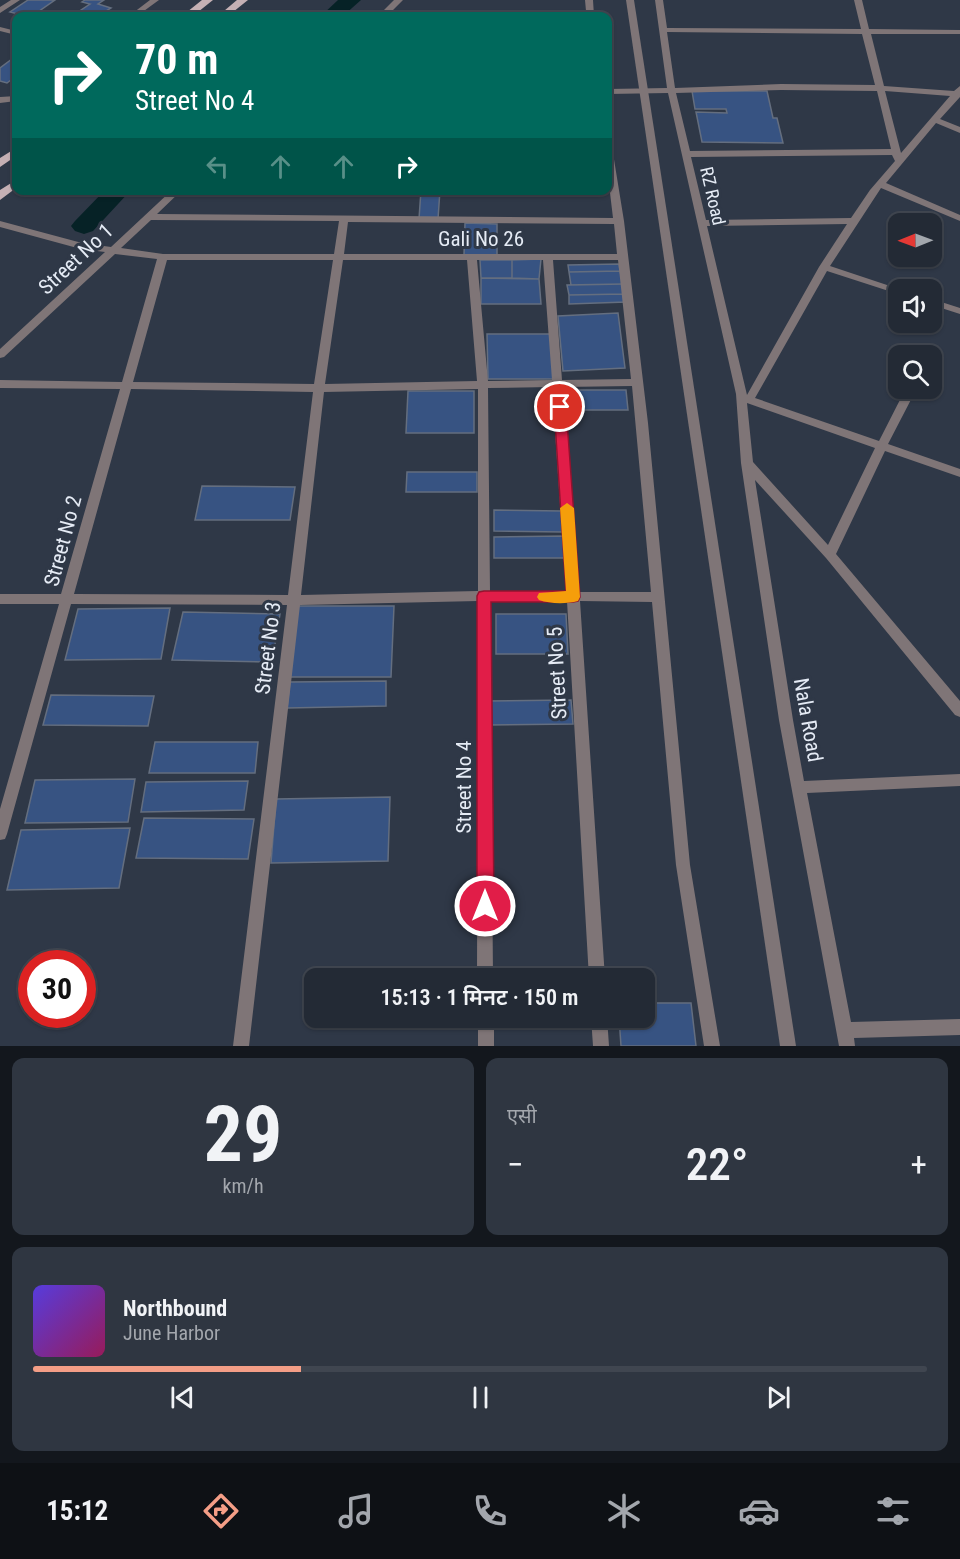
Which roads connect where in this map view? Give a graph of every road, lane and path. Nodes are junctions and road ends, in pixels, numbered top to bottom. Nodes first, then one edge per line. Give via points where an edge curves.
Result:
1 (16, 0) edge
2 (135, 0) edge
3 (208, 0) edge
4 (243, 0) edge
5 (399, 0) edge
6 (630, 0) edge
7 (659, 0) edge
8 (858, 0) edge
9 (153, 2) edge
10 (0, 11) edge
11 (139, 12) edge
12 (192, 12) edge
13 (229, 12) edge
14 (385, 12) edge
15 (664, 30) junction
16 (866, 31) junction
17 (960, 32) edge
18 (880, 88) junction
19 (671, 89) junction
20 (612, 92) edge
21 (959, 92) edge
22 (644, 93) junction
23 (935, 120) junction
24 (960, 130) edge
25 (12, 154) edge
26 (686, 154) junction
27 (898, 157) junction
28 (0, 164) edge
29 (880, 183) junction
30 (612, 184) edge
31 (12, 186) edge
32 (172, 195) edge
33 (0, 196) edge
34 (147, 217) junction
35 (960, 218) edge
36 (344, 219) junction
37 (619, 221) junction
38 (855, 221) junction
39 (702, 223) junction
40 (0, 224) edge
41 (111, 252) junction
42 (339, 256) junction
43 (163, 257) junction
44 (548, 257) junction
45 (623, 257) junction
46 (472, 258) junction
47 (824, 267) junction
48 (888, 288) edge
49 (942, 305) edge
50 (960, 310) edge
51 (0, 355) edge
52 (638, 382) junction
53 (558, 383) junction
54 (0, 384) edge
55 (126, 385) junction
56 (483, 385) junction
57 (319, 388) junction
58 (745, 399) junction
59 (906, 399) edge
60 (882, 445) junction
61 (747, 463) junction
62 (960, 473) edge
63 (830, 555) junction
64 (484, 596) junction
65 (573, 597) junction
66 (658, 597) junction
67 (0, 599) edge
68 (67, 599) junction
69 (294, 600) junction
70 (960, 711) edge
71 (960, 780) edge
72 (798, 787) junction
73 (0, 834) edge
74 (486, 968) edge
75 (596, 968) edge
76 (960, 1027) edge
77 (486, 1028) edge
78 (600, 1028) edge
79 (845, 1038) edge
80 (241, 1046) edge
81 (486, 1046) edge
82 (601, 1046) edge
83 (712, 1046) edge
84 (788, 1046) edge

1 - 10 street
2 - 9 street
3 - 12 main road
4 - 13 main road
5 - 14 street
6 - 22 street
7 - 15 street, RZ Road
8 - 16 street
9 - 11 street
15 - 16 street
15 - 19 street, RZ Road
16 - 17 street
16 - 18 street
18 - 19 street
18 - 21 street
18 - 27 street
19 - 22 street
19 - 26 street, RZ Road
20 - 22 street
21 - 23 street
22 - 84 street
23 - 24 street
23 - 27 street
25 - 28 main road
26 - 27 street
26 - 39 street, RZ Road
27 - 29 street
29 - 35 street
29 - 38 street
30 - 37 street
31 - 33 main road
32 - 34 street, Street No 1
34 - 36 street
34 - 41 street, Street No 1
36 - 37 street
36 - 42 street, Street No 3
37 - 45 street
38 - 39 street
38 - 47 street
39 - 58 street, RZ Road
40 - 41 street
41 - 43 street
41 - 51 street, Street No 1
42 - 43 street
42 - 46 street, Gali No 26
42 - 57 street, Street No 3
43 - 55 street, Street No 2
44 - 45 street, Gali No 26
44 - 46 street, Gali No 26
44 - 53 street, Street No 5
45 - 52 street
46 - 56 street, Street No 4
47 - 48 street
47 - 58 street
49 - 50 street
52 - 53 street
52 - 66 street
53 - 56 street
53 - 65 street, Street No 5
54 - 55 street
55 - 57 street
55 - 68 street, Street No 2
56 - 57 street
56 - 64 street, Street No 4
57 - 69 street, Street No 3
58 - 60 street
58 - 61 street, Nala Road
59 - 60 street
60 - 62 street
60 - 63 street
61 - 63 street
61 - 72 street, Nala Road
63 - 70 street
64 - 65 street
64 - 69 street
64 - 74 street, Street No 4
65 - 66 street
65 - 75 street, Street No 5
66 - 83 street via 683,865
67 - 68 street
68 - 69 street
68 - 73 street, Street No 2
69 - 80 street, Street No 3
71 - 72 street
72 - 79 street, Nala Road
76 - 79 street
77 - 81 street
78 - 82 street

